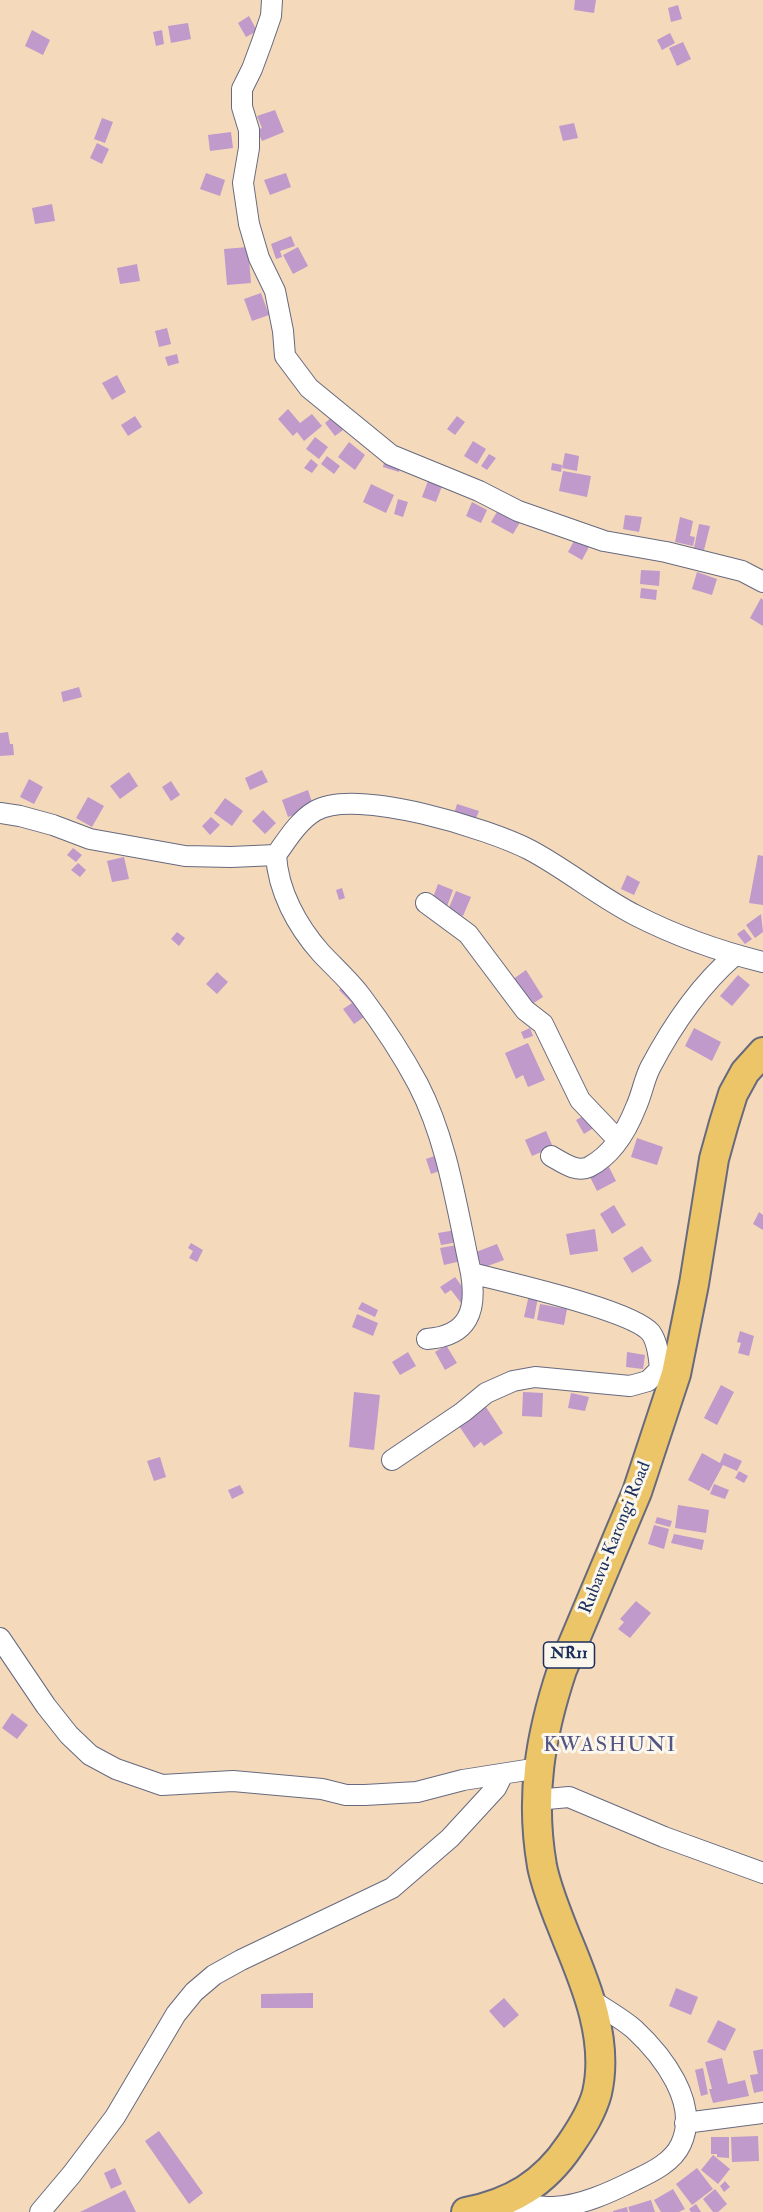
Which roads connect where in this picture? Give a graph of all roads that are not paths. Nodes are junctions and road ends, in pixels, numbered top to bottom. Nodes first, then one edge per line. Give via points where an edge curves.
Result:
1 (272, 0) edge
2 (763, 582) edge
3 (0, 813) edge
4 (276, 855) junction
5 (426, 903) dead end
6 (735, 955) junction
7 (763, 962) edge
8 (763, 1052) edge
9 (618, 1140) junction
10 (551, 1156) dead end
11 (471, 1273) junction
12 (427, 1339) dead end
13 (668, 1372) junction
14 (392, 1460) dead end
15 (0, 1638) edge
16 (539, 1768) junction
17 (503, 1774) junction
18 (536, 1800) junction
19 (763, 1873) edge
20 (589, 1998) junction
21 (763, 2113) edge
22 (685, 2123) junction
23 (503, 2203) junction
24 (40, 2212) edge
25 (466, 2212) edge

1 - 2 street via 268,25 242,89 242,107 249,130 243,183 249,225 275,291 285,356 309,387 391,455 518,511 604,541 742,571
3 - 4 street via 53,825 90,839 185,856
4 - 6 street via 296,827 315,810 345,803 416,810 529,849 633,914 690,941
4 - 11 street via 277,876 291,910 318,951 360,994 418,1086 440,1136
5 - 9 street via 468,934 525,1010 543,1024 580,1100
6 - 7 street
6 - 9 street via 712,975 677,1022 649,1070 636,1109
8 - 13 highway, Rubavu-Karongi Road / NR11 via 745,1072 724,1123 714,1159 694,1284
9 - 10 street via 615,1147 588,1168 575,1169
11 - 12 street via 474,1295 466,1321 448,1335
11 - 13 street via 574,1300 642,1325 652,1334
13 - 14 street via 630,1386 535,1377 513,1382 486,1393
13 - 16 highway, Rubavu-Karongi Road / NR11 via 637,1492 552,1700
15 - 17 street via 46,1706 90,1755 162,1785 233,1781 365,1795 417,1792
16 - 17 street
16 - 18 highway, Rubavu-Karongi Road / NR11
17 - 24 street via 496,1788 450,1838 393,1888 223,1970 194,1992 176,2014 115,2116
18 - 19 street via 569,1797 664,1838
18 - 20 highway, Rubavu-Karongi Road / NR11 via 547,1884
20 - 22 street via 633,2028 660,2058 683,2098
20 - 23 highway, Rubavu-Karongi Road / NR11 via 600,2051 600,2074 589,2115 562,2158 523,2192
21 - 22 street
22 - 23 street via 681,2145 673,2157 624,2186 556,2207
23 - 25 highway, Rubavu-Karongi Road / NR11

